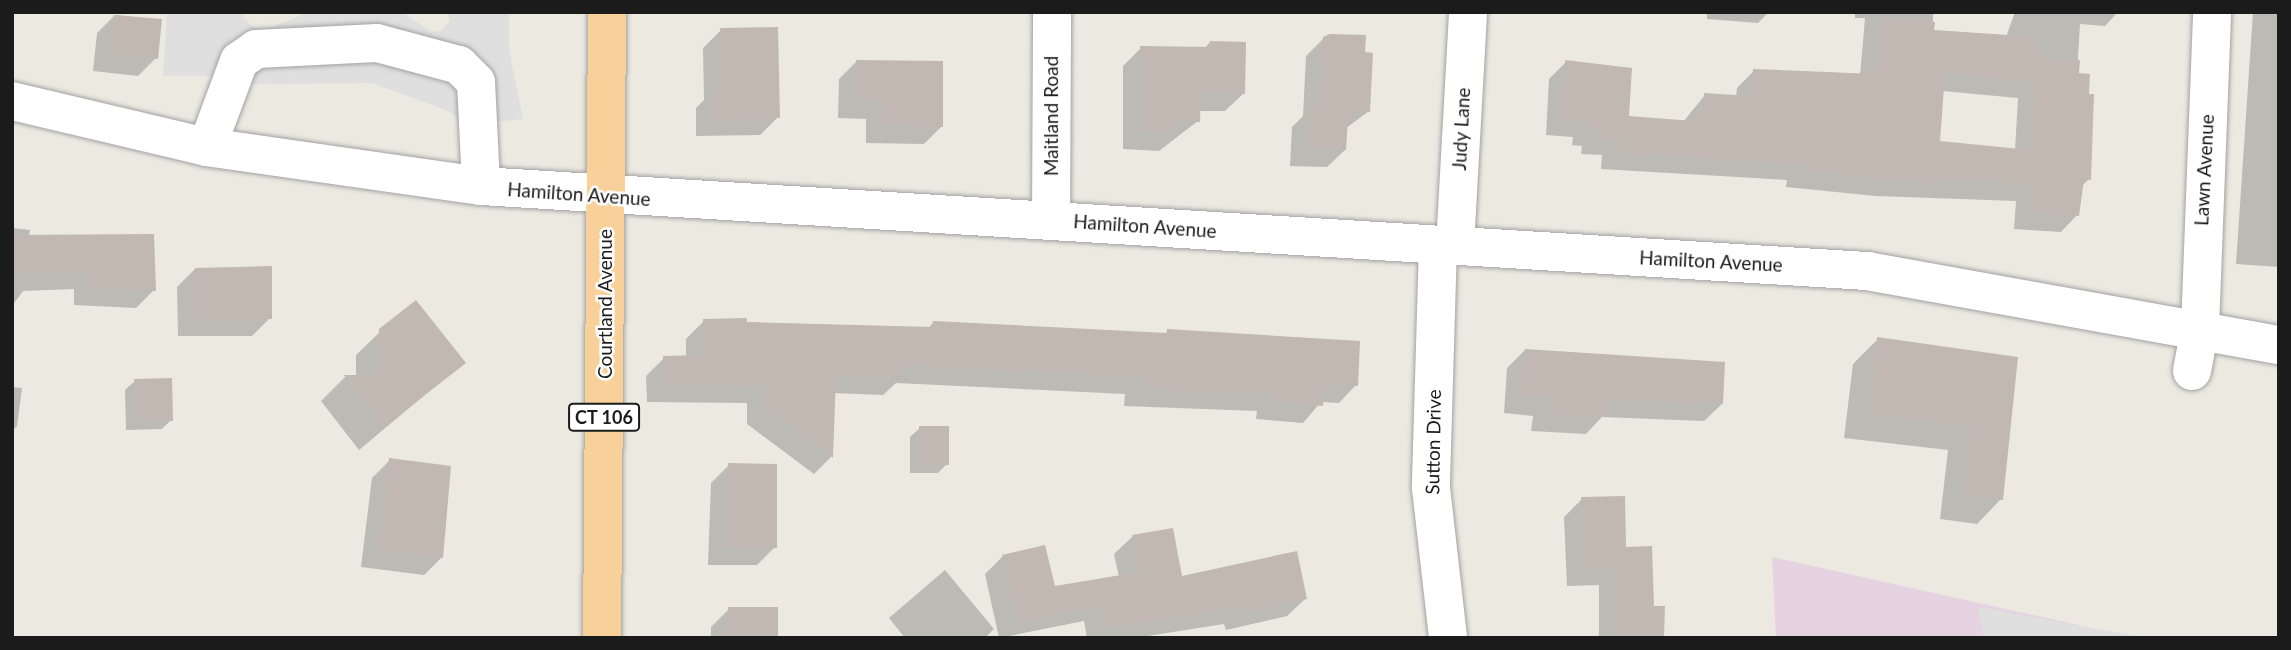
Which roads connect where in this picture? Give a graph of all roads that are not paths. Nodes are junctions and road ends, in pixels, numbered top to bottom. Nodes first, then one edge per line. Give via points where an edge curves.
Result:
1 (607, 12) edge
2 (1052, 12) edge
3 (1468, 12) edge
4 (2213, 12) edge
5 (12, 101) edge
6 (207, 147) junction
7 (481, 186) junction
8 (606, 197) junction
9 (1051, 220) junction
10 (1447, 246) junction
11 (2200, 328) junction
12 (2279, 345) edge
13 (2192, 372) dead end
14 (602, 638) edge
15 (1448, 638) edge

1 - 8 main road, Courtland Avenue / CT 106
2 - 9 street, Maitland Road
3 - 10 street, Judy Lane
4 - 11 street, Lawn Avenue
5 - 6 street, Hamilton Avenue
6 - 7 street, Hamilton Avenue
6 - 7 street via 239,61 256,49 377,43 459,65 476,82
7 - 8 street, Hamilton Avenue
8 - 9 street, Hamilton Avenue
8 - 14 main road, Courtland Avenue / CT 106
9 - 10 street, Hamilton Avenue
10 - 11 street, Hamilton Avenue via 1867,271
10 - 15 street, Sutton Drive via 1431,488
11 - 12 street, Hamilton Avenue
11 - 13 street, Lawn Avenue

